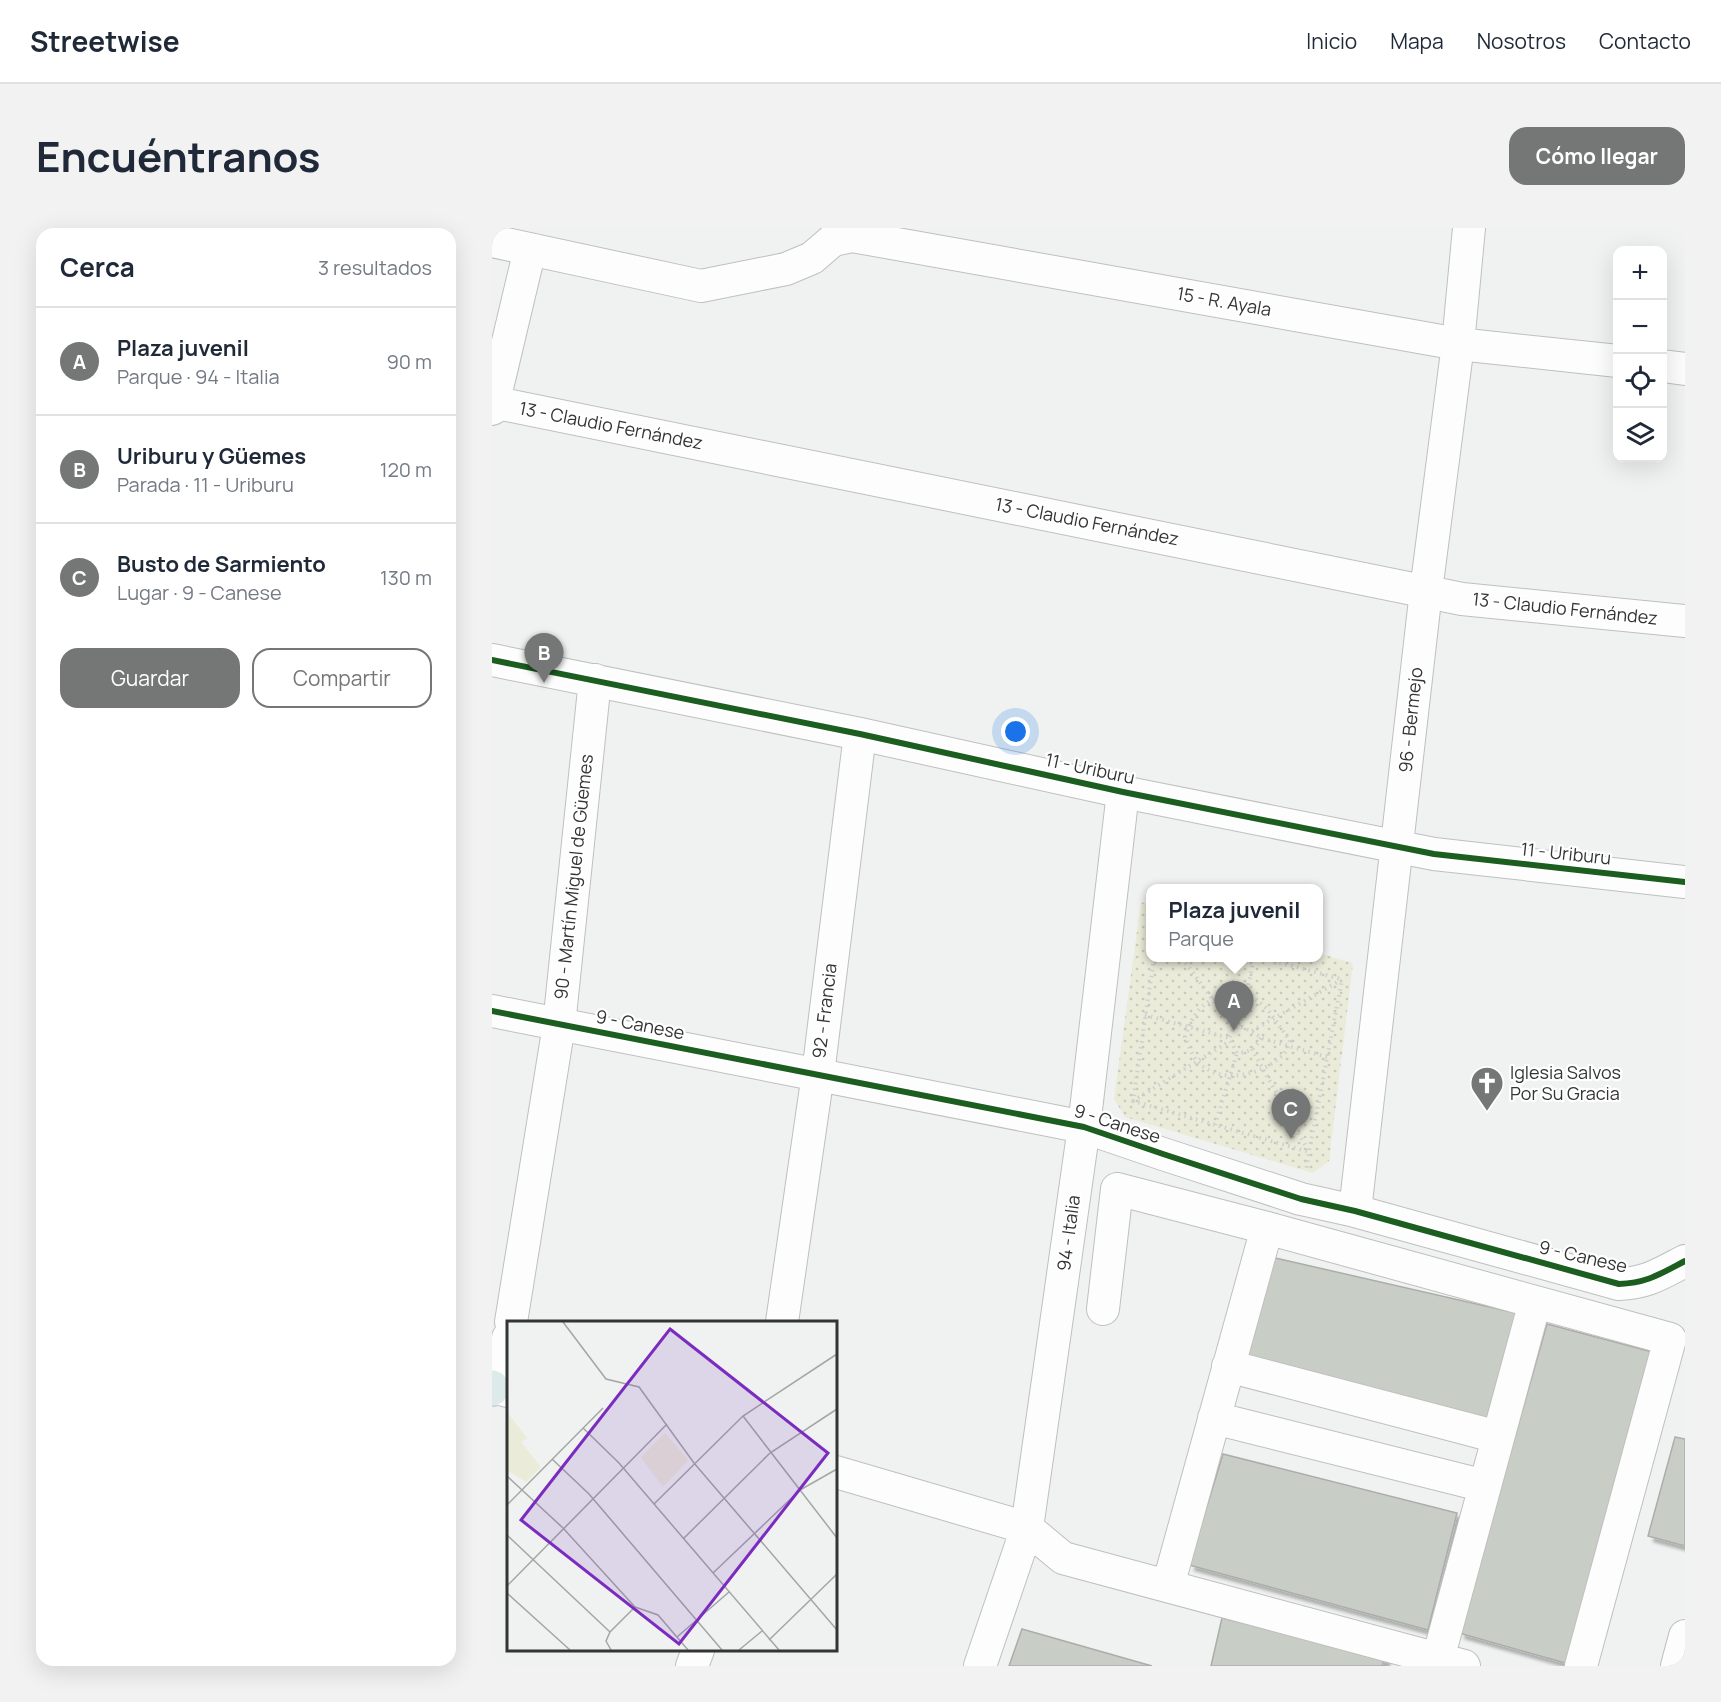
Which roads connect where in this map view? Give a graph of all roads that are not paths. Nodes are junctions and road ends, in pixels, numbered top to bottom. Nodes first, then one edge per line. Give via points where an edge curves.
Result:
1 (1469, 228) edge
2 (832, 234) edge
3 (492, 241) edge
4 (530, 249) junction
5 (1458, 344) junction
6 (1613, 361) edge
7 (1667, 367) edge
8 (1685, 369) edge
9 (492, 405) edge
10 (1426, 591) junction
11 (1685, 621) edge
12 (492, 660) edge
13 (595, 681) junction
14 (860, 734) junction
15 (1123, 792) junction
16 (1397, 846) junction
17 (1685, 882) edge
18 (492, 1011) edge
19 (559, 1025) junction
20 (818, 1074) junction
21 (1084, 1127) junction
22 (1355, 1211) junction
23 (1267, 1228) junction
24 (1685, 1261) edge
25 (1535, 1302) junction
26 (1103, 1309) dead end
27 (511, 1321) edge
28 (782, 1321) edge
29 (507, 1347) edge
30 (1228, 1366) junction
31 (492, 1388) edge
32 (507, 1391) edge
33 (1214, 1418) junction
34 (1498, 1437) junction
35 (837, 1472) edge
36 (1485, 1485) junction
37 (1027, 1528) junction
38 (1168, 1586) junction
39 (1685, 1636) edge
40 (698, 1651) edge
41 (1451, 1663) edge
42 (692, 1666) edge
43 (980, 1666) edge
44 (1581, 1666) edge
45 (1677, 1666) edge

1 - 5 street, 96 - Bermejo
2 - 4 street via 812,258 786,269 701,286
2 - 5 street, 15 - R. Ayala
3 - 4 street
4 - 9 street
5 - 6 street, 15 - R. Ayala
5 - 10 street, 96 - Bermejo
7 - 8 street
9 - 10 street, 13 - Claudio Fernández
10 - 11 street, 13 - Claudio Fernández via 1462,599
10 - 16 street, 96 - Bermejo
12 - 13 street, 11 - Uriburu
13 - 14 street, 11 - Uriburu
13 - 19 street, 90 - Martín Miguel de Güemes
14 - 15 street, 11 - Uriburu
14 - 20 street, 92 - Francia
15 - 16 street, 11 - Uriburu
15 - 21 street, 94 - Italia
16 - 17 street, 11 - Uriburu via 1434,854
16 - 22 street, 96 - Bermejo
18 - 19 street, 9 - Canese
19 - 20 street, 9 - Canese
19 - 27 street, 90 - Martín Miguel de Güemes
20 - 21 street, 9 - Canese
20 - 28 street, 92 - Francia
21 - 22 street, 9 - Canese via 1301,1199
21 - 37 street, 94 - Italia
22 - 24 street, 9 - Canese via 1619,1284 1638,1284
23 - 25 street
23 - 26 street via 1117,1189
23 - 30 street
25 - 34 street
25 - 44 street via 1670,1339
29 - 31 street
30 - 33 street
30 - 34 street
31 - 32 street
33 - 36 street
33 - 38 street
34 - 36 street
35 - 37 street
36 - 41 street
37 - 38 street via 1063,1558
37 - 43 street, 94 - Italia
38 - 41 street
39 - 45 street
40 - 42 street

